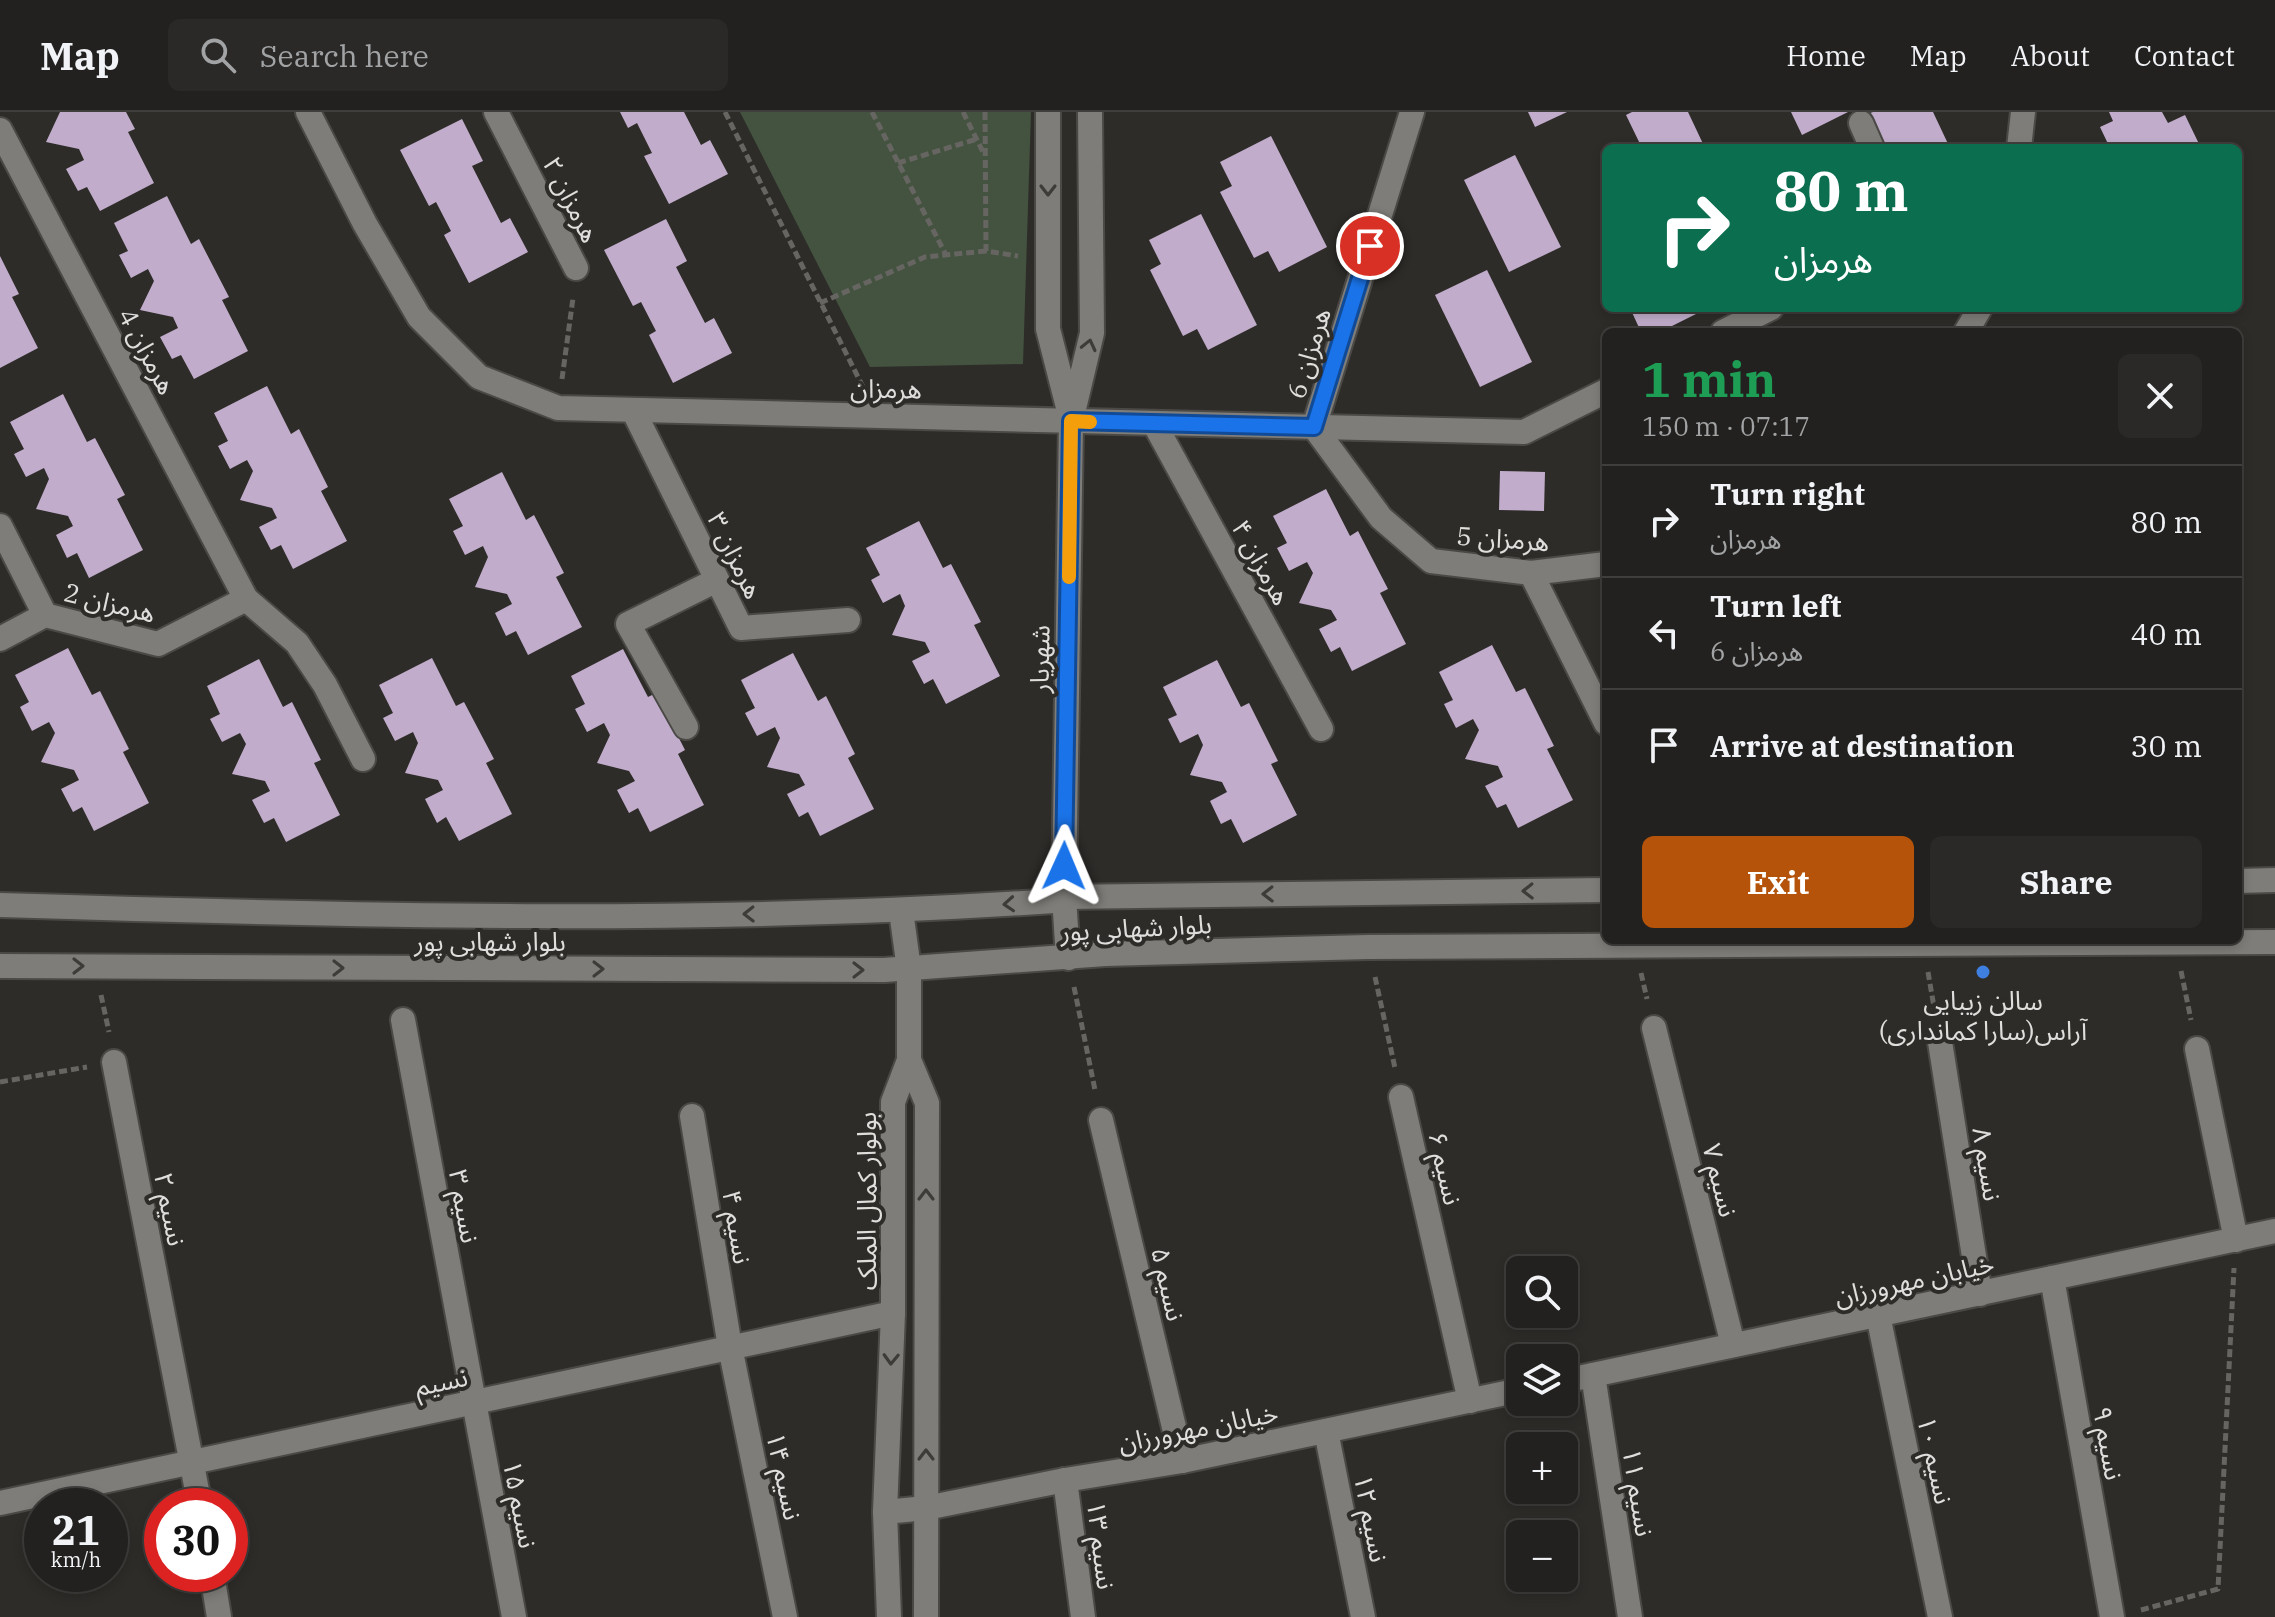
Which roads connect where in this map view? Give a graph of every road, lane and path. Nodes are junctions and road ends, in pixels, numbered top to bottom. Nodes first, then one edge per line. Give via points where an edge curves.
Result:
1 (308, 112) edge
2 (496, 112) edge
3 (725, 112) edge
4 (872, 112) edge
5 (963, 112) edge
6 (985, 112) edge
7 (1048, 112) edge
8 (1090, 112) edge
9 (1412, 112) edge
10 (2023, 112) edge
11 (1861, 123) dead end
12 (0, 130) edge
13 (977, 139) junction
14 (1870, 144) edge
15 (2019, 144) edge
16 (985, 156) junction
17 (898, 163) junction
18 (986, 251) junction
19 (946, 255) junction
20 (1048, 261) junction
21 (576, 268) joint
22 (820, 303) junction
23 (1763, 312) edge
24 (1731, 328) edge
25 (1602, 393) edge
26 (558, 408) junction
27 (633, 410) junction
28 (877, 416) junction
29 (1071, 421) junction
30 (1154, 423) junction
31 (1314, 427) junction
32 (0, 526) edge
33 (1602, 564) edge
34 (1531, 573) junction
35 (717, 580) junction
36 (246, 599) junction
37 (45, 615) junction
38 (848, 620) dead end
39 (0, 639) edge
40 (1602, 715) edge
41 (686, 727) dead end
42 (1321, 729) dead end
43 (363, 759) dead end
44 (2275, 871) edge
45 (2275, 880) edge
46 (2244, 881) edge
47 (1602, 890) edge
48 (1064, 897) junction
49 (0, 905) edge
50 (901, 911) junction
51 (2242, 942) edge
52 (2275, 942) edge
53 (1922, 944) joint
54 (2175, 944) edge
55 (2230, 944) edge
56 (1634, 945) junction
57 (1368, 947) junction
58 (1068, 958) junction
59 (2275, 958) edge
60 (0, 966) edge
61 (96, 966) junction
62 (909, 969) junction
63 (403, 1020) dead end
64 (1654, 1028) joint
65 (1940, 1042) joint
66 (2197, 1049) joint
67 (909, 1060) junction
68 (114, 1062) junction
69 (0, 1082) edge
70 (1401, 1097) joint
71 (692, 1116) dead end
72 (1101, 1120) joint
73 (2275, 1231) edge
74 (2236, 1240) junction
75 (2052, 1278) junction
76 (1980, 1294) junction
77 (893, 1313) junction
78 (1878, 1315) junction
79 (1733, 1345) junction
80 (730, 1347) junction
81 (1593, 1375) junction
82 (1578, 1378) edge
83 (1506, 1393) edge
84 (1470, 1401) junction
85 (472, 1402) junction
86 (1326, 1431) junction
87 (1182, 1461) junction
88 (192, 1463) junction
89 (1065, 1480) junction
90 (197, 1488) edge
91 (0, 1503) edge
92 (926, 1508) junction
93 (885, 1512) junction
94 (215, 1592) edge
95 (2120, 1615) edge
96 (219, 1617) edge
97 (514, 1617) edge
98 (785, 1617) edge
99 (889, 1617) edge
100 (926, 1617) edge
101 (1083, 1617) edge
102 (1363, 1617) edge
103 (1630, 1617) edge
104 (1940, 1617) edge

1 - 26 street, هرمزان via 419,317 479,377
2 - 21 street, هرمزان ۲
3 - 22 path
4 - 17 path
5 - 13 path
6 - 16 path
7 -> 20 street, شهریار
29 -> 8 street, شهریار via 1092,333
9 - 31 street, هرمزان 6
10 - 15 street
11 - 14 street
12 - 36 street, هرمزان 4
13 - 16 path
13 - 17 path
16 - 18 path
17 - 19 path
18 - 19 path
18 - 20 path
19 - 22 path via 925,257
20 - 29 street, شهریار via 1048,329
21 - 26 path
22 - 28 path
23 - 24 street
25 - 31 street, هرمزان via 1524,432
26 - 27 street, هرمزان
27 - 28 street, هرمزان
27 - 35 street, هرمزان ۳
28 - 29 street, هرمزان
29 - 30 street, هرمزان
29 - 48 street, شهریار
30 - 31 street, هرمزان
30 - 42 street, هرمزان ۴
31 - 34 street, هرمزان 5 via 1381,518 1431,561
32 - 37 street, هرمزان 2
33 - 34 street, هرمزان 5
34 - 40 street
35 - 38 street, هرمزان ۳ via 741,628
35 - 41 street via 628,624
36 - 37 street, هرمزان 2 via 158,644
36 - 43 street via 297,643
37 - 39 street, هرمزان 2
44 - 46 street
45 - 46 street
47 -> 48 street, بلوار شهابی پور
48 -> 50 street, بلوار شهابی پور
48 - 58 street, شهریار
50 -> 49 street, بلوار شهابی پور via 431,918
50 - 62 street
51 - 52 street, بلوار شهابی پور
53 - 56 street, بلوار شهابی پور
53 - 65 path
54 - 66 path
55 - 59 street
56 - 57 street, بلوار شهابی پور
56 - 64 path
57 - 58 street, بلوار شهابی پور
57 - 70 path
58 - 62 street, بلوار شهابی پور
58 - 72 path
60 -> 61 street, بلوار شهابی پور
61 -> 62 street, بلوار شهابی پور
61 - 68 path
62 - 67 street
63 - 85 street, نسیم ۳
64 - 79 street, نسیم ۷
65 - 76 street, نسیم ۸
66 - 74 street
67 - 77 street, بولوار کمال الملک via 893,1102
92 -> 67 street via 927,1103
68 - 69 path
68 - 88 street, نسیم ۲
70 - 84 street, نسیم ۶
71 - 80 street, نسیم ۴
72 - 87 street, نسیم ۵
73 - 74 street, خیابان مهرورزان
74 - 75 street, خیابان مهرورزان
74 - 95 path via 2218,1589
75 - 76 street, خیابان مهرورزان
75 - 95 street, نسیم ۹
76 - 78 street, خیابان مهرورزان
77 - 80 street, نسیم
77 -> 93 street, بولوار کمال الملک
78 - 79 street, خیابان مهرورزان
78 - 104 street, نسیم ۱۰
79 - 81 street, خیابان مهرورزان
80 - 85 street, نسیم
80 - 98 street, نسیم ۱۴
81 - 82 street, خیابان مهرورزان
81 - 103 street, نسیم ۱۱
83 - 84 street, خیابان مهرورزان
84 - 86 street, خیابان مهرورزان
85 - 88 street, نسیم
85 - 97 street, نسیم ۱۵
86 - 87 street, خیابان مهرورزان
86 - 102 street, نسیم ۱۲
87 - 89 street, خیابان مهرورزان
88 - 90 street, نسیم ۲
88 - 91 street, نسیم
89 - 92 street, خیابان مهرورزان
89 - 101 street, نسیم ۱۳
92 - 93 street, خیابان مهرورزان
92 - 100 street
93 - 99 street, بولوار کمال الملک
94 - 96 street

